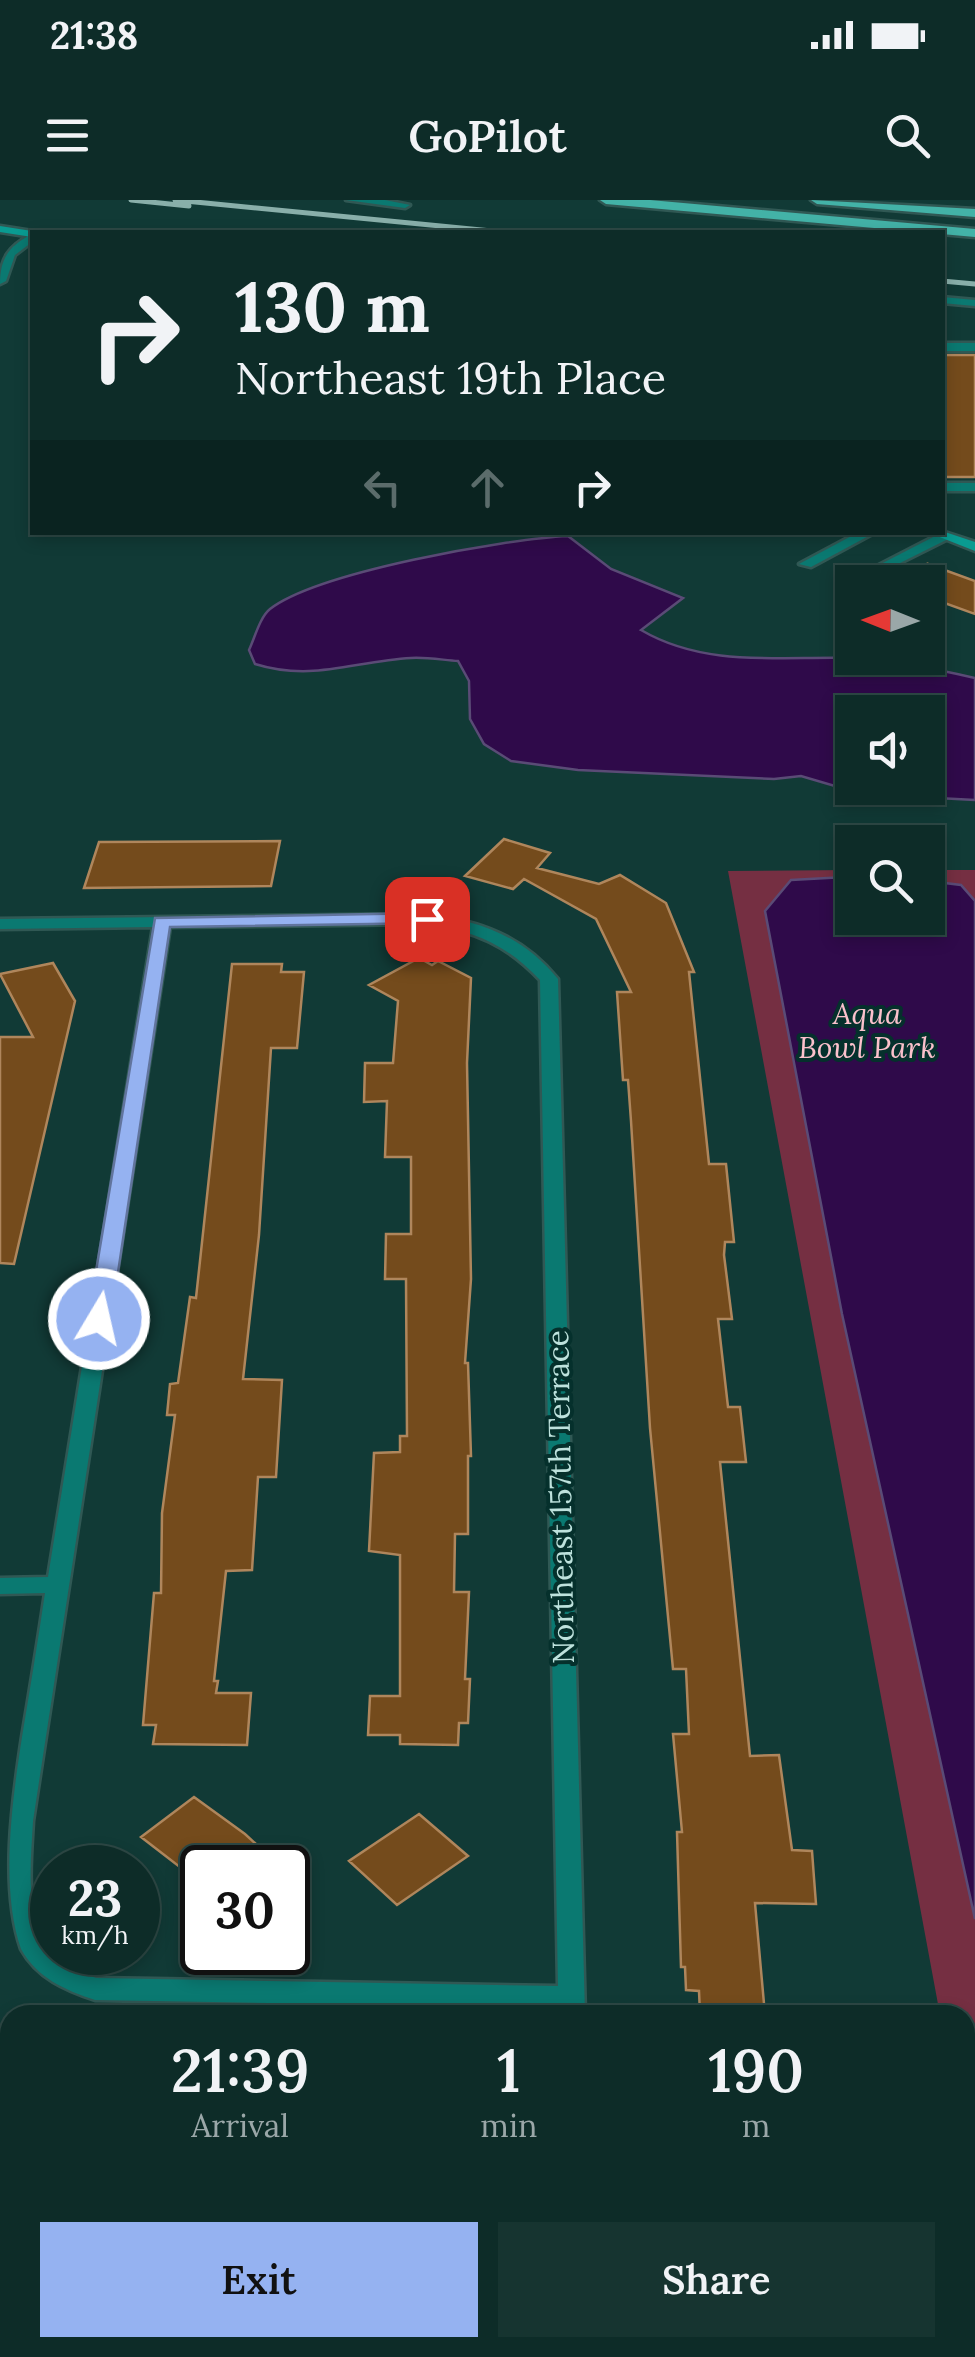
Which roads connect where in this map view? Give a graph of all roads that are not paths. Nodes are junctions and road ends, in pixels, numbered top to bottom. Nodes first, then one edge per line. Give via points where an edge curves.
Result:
1 (351, 200) edge
2 (606, 200) edge
3 (818, 200) edge
4 (665, 203) edge
5 (405, 205) dead end
6 (975, 213) edge
7 (0, 229) edge
8 (944, 230) edge
9 (945, 230) edge
10 (975, 233) edge
11 (30, 236) edge
12 (30, 238) edge
13 (0, 281) edge
14 (945, 300) edge
15 (975, 303) edge
16 (945, 347) edge
17 (975, 347) edge
18 (945, 487) edge
19 (975, 487) edge
20 (864, 535) edge
21 (936, 535) edge
22 (941, 535) edge
23 (975, 547) edge
24 (806, 564) dead end
25 (883, 565) edge
26 (162, 922) junction
27 (0, 924) edge
28 (58, 1585) junction
29 (0, 1586) edge
30 (544, 2005) edge
31 (572, 2005) edge

1 - 5 street
2 - 4 main road
3 - 6 main road
4 - 8 main road
7 - 11 main road
9 - 10 main road
12 - 13 street via 10,254
14 - 15 street
16 - 17 street
18 - 19 street
20 - 24 street
21 - 25 street
22 - 23 main road
26 - 27 street
26 - 28 street
26 - 31 street, Northeast 157th Terrace via 472,924 511,940 549,978
28 - 29 street
28 - 30 street via 18,1876 23,1921 39,1960 66,1982 94,1989

